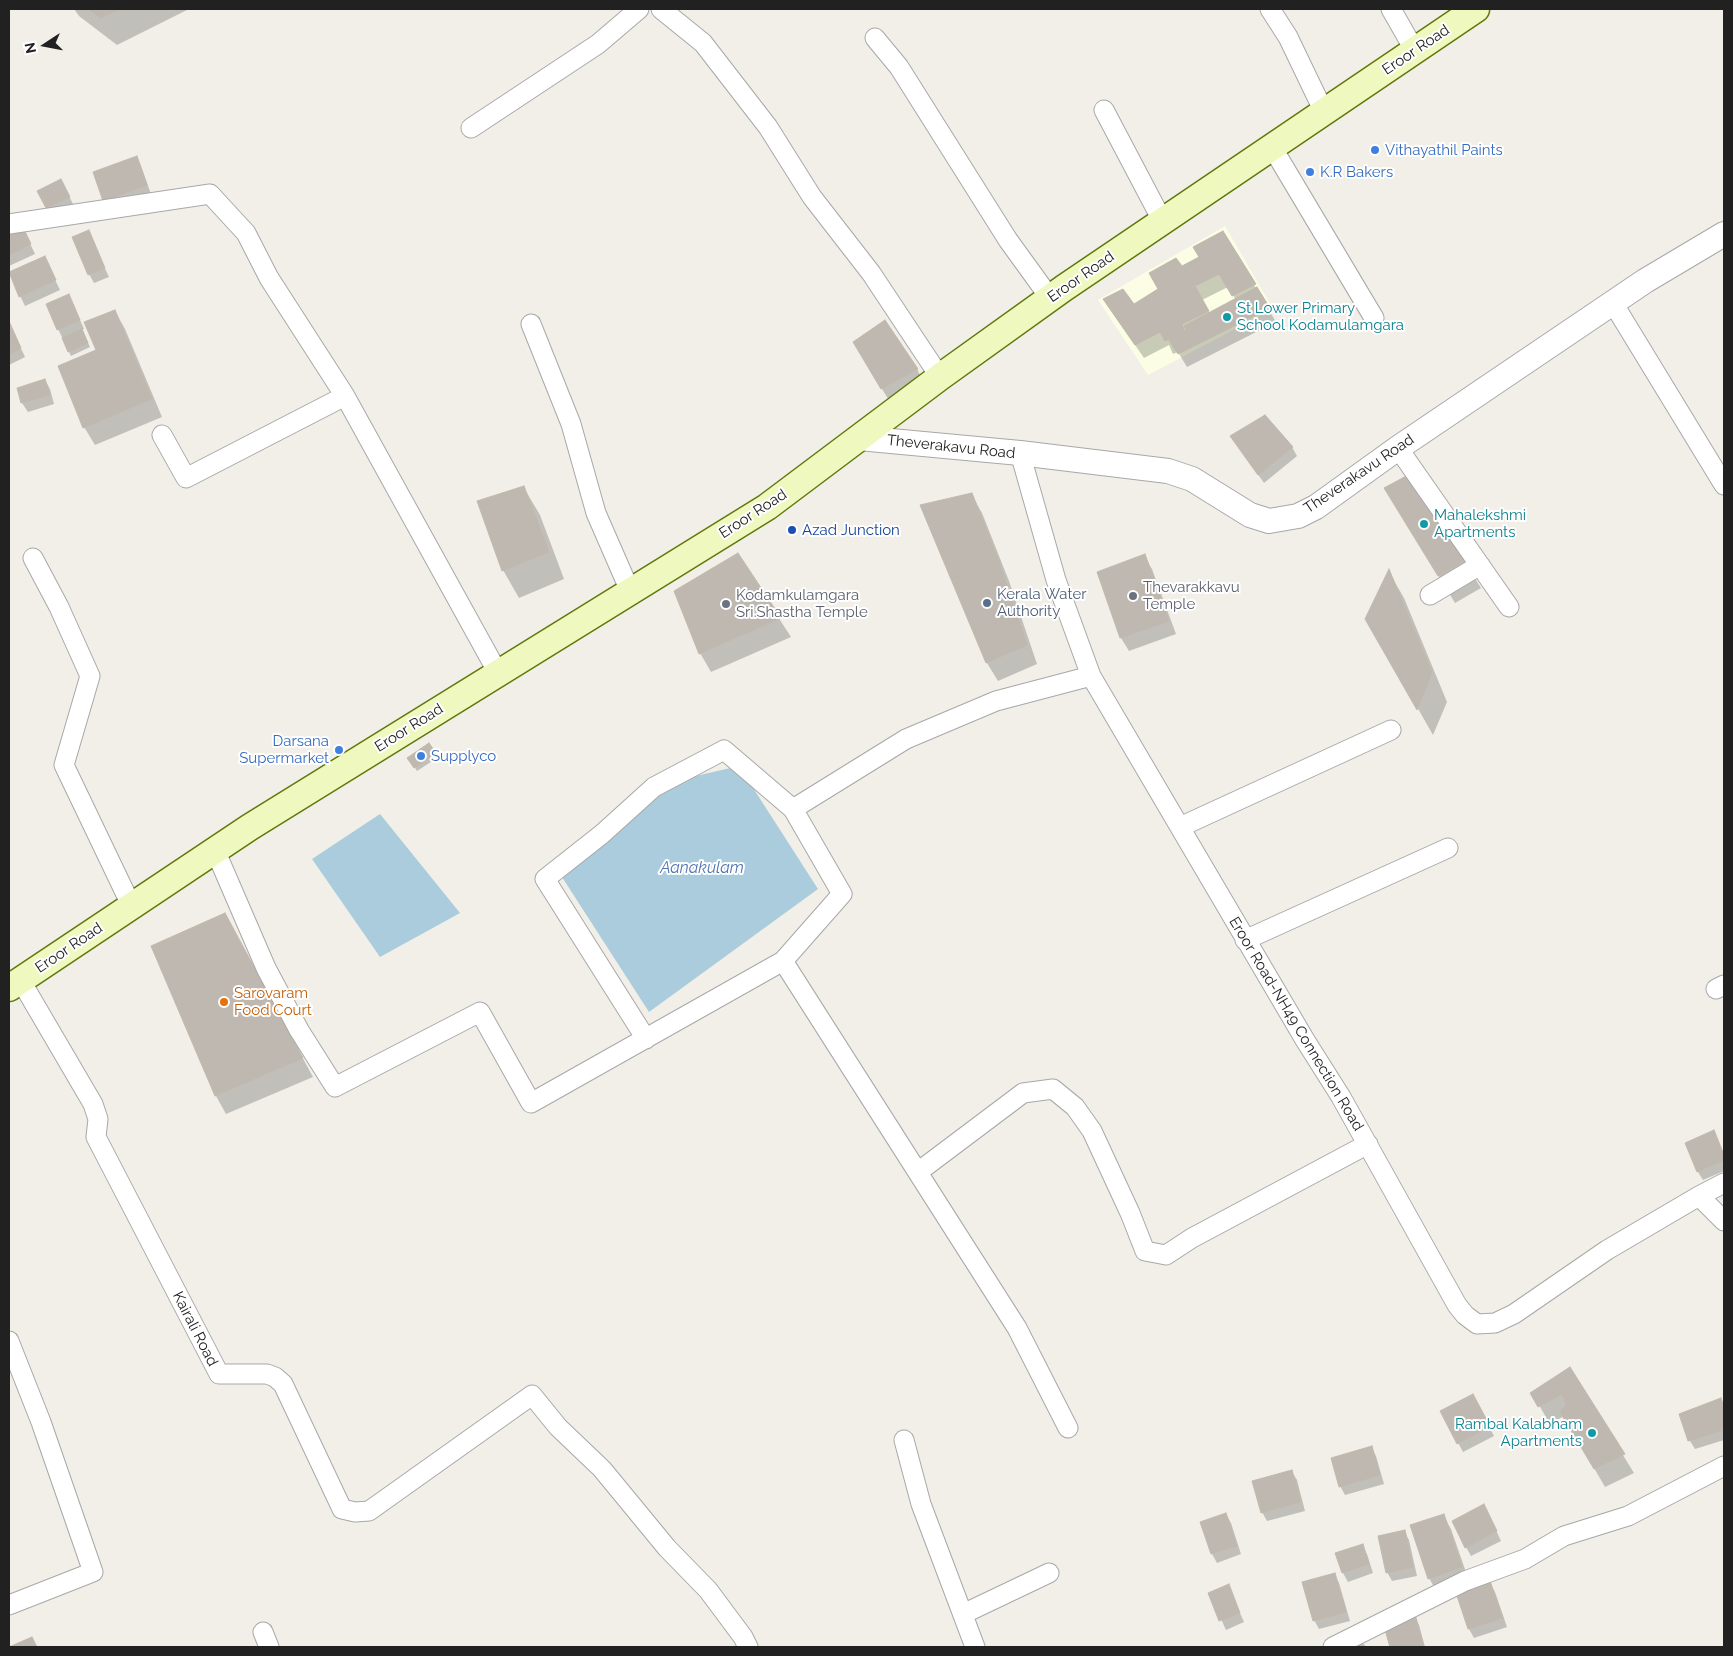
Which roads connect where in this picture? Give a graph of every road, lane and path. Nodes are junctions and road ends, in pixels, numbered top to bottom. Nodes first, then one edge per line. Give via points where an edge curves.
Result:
1 (639, 9) edge
2 (661, 9) edge
3 (1270, 9) edge
4 (1391, 9) edge
5 (1476, 9) edge
6 (875, 38) dead end
7 (1415, 51) junction
8 (1104, 110) dead end
9 (1324, 112) junction
10 (471, 128) dead end
11 (1272, 147) junction
12 (1163, 222) junction
13 (9, 224) edge
14 (1724, 234) edge
15 (1050, 298) junction
16 (1613, 303) junction
17 (1374, 318) dead end
18 (531, 324) dead end
19 (940, 378) junction
20 (345, 396) junction
21 (162, 435) dead end
22 (859, 438) junction
23 (1398, 448) junction
24 (1020, 453) junction
25 (1724, 485) edge
26 (33, 558) dead end
27 (1480, 566) junction
28 (630, 591) junction
29 (1430, 595) dead end
30 (1510, 607) dead end
31 (498, 673) junction
32 (1091, 676) junction
33 (1391, 730) dead end
34 (793, 809) junction
35 (1180, 827) junction
36 (1448, 848) dead end
37 (215, 850) junction
38 (132, 905) junction
39 (1245, 940) junction
40 (782, 961) junction
41 (15, 984) edge
42 (646, 1040) junction
43 (1368, 1144) junction
44 (918, 1172) junction
45 (1724, 1183) edge
46 (1699, 1196) junction
47 (1724, 1222) edge
48 (9, 1341) edge
49 (1068, 1428) dead end
50 (904, 1440) dead end
51 (1724, 1466) edge
52 (1049, 1573) dead end
53 (9, 1605) edge
54 (963, 1614) junction
55 (748, 1647) edge
56 (975, 1647) edge
57 (1333, 1647) edge

1 - 10 street via 598,44
2 - 19 street via 703,43 768,127 812,197 871,273
3 - 9 street via 1288,37
4 - 7 street
5 - 7 main road, Eroor Road
6 - 15 street via 899,67 1008,240
7 - 9 main road, Eroor Road
8 - 12 street
9 - 11 main road, Eroor Road
11 - 12 main road, Eroor Road
11 - 17 street
12 - 15 main road, Eroor Road
13 - 20 street via 210,194 246,234 269,278
14 - 16 street, Theverakavu Road
15 - 19 main road, Eroor Road
16 - 23 street, Theverakavu Road
16 - 25 street
18 - 28 street via 571,424 596,513
19 - 22 main road, Eroor Road
20 - 21 street via 186,478
20 - 31 street
22 - 24 street, Theverakavu Road
22 - 28 main road, Eroor Road via 767,507
23 - 24 street, Theverakavu Road via 1316,507 1298,516 1269,521 1250,515 1192,479 1168,471
23 - 27 street
24 - 32 street, Eroor Road-NH49 Connection Road via 1056,580
26 - 38 street via 90,676 64,764
27 - 29 street
27 - 30 street
28 - 31 main road, Eroor Road
31 - 37 main road, Eroor Road
32 - 34 street via 996,702 906,739
32 - 35 street, Eroor Road-NH49 Connection Road
33 - 35 street
34 - 40 street via 842,894
34 - 42 street via 724,750 654,786 602,834 545,879
35 - 39 street, Eroor Road-NH49 Connection Road
36 - 39 street
37 - 38 main road, Eroor Road
37 - 42 street via 266,968 298,1030 336,1086 480,1012 531,1103
38 - 41 main road, Eroor Road
39 - 43 street, Eroor Road-NH49 Connection Road
40 - 42 street
40 - 44 street
41 - 55 street, Kairali Road via 93,1104 98,1119 96,1138 219,1374 267,1374 283,1384 342,1509 369,1511 532,1396 558,1427 602,1469 667,1548 708,1590
43 - 44 street via 1166,1255 1145,1251 1092,1131 1075,1106 1053,1089 1023,1093
43 - 46 street, Eroor Road-NH49 Connection Road via 1457,1305 1477,1324 1495,1323 1514,1314 1607,1250
44 - 49 street via 1017,1328
45 - 46 street, Eroor Road-NH49 Connection Road
46 - 47 street
48 - 53 street via 93,1572
50 - 54 street via 921,1504
51 - 57 street via 1628,1516 1564,1536 1525,1559 1465,1581
52 - 54 street
54 - 56 street

